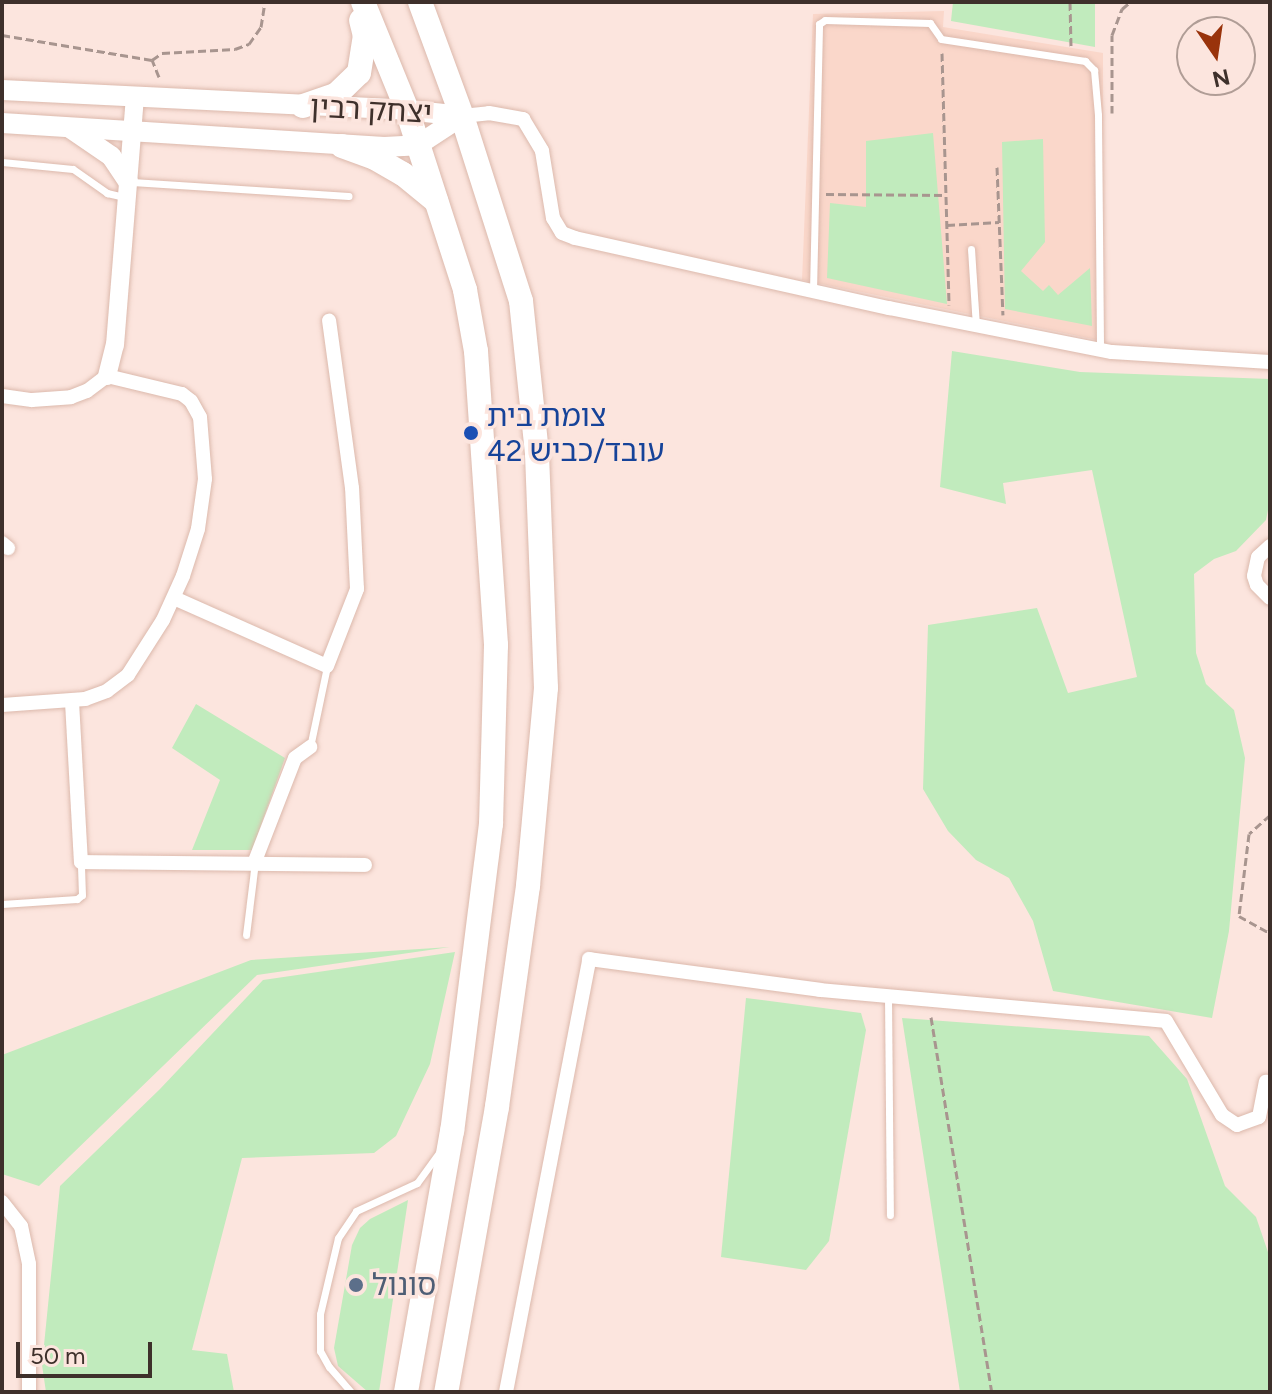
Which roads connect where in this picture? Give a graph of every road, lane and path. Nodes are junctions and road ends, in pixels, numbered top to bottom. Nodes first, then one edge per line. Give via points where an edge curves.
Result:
1 (265, 2) edge
2 (356, 2) edge
3 (363, 2) edge
4 (420, 2) edge
5 (1070, 2) edge
6 (2, 35) edge
7 (941, 39) junction
8 (1072, 59) junction
9 (152, 60) junction
10 (2, 90) edge
11 (135, 97) junction
12 (167, 99) junction
13 (303, 106) junction
14 (407, 110) junction
15 (462, 116) junction
16 (2, 123) edge
17 (66, 126) junction
18 (132, 130) junction
19 (418, 145) junction
20 (342, 146) junction
21 (2, 162) edge
22 (997, 167) dead end
23 (127, 189) junction
24 (815, 193) junction
25 (946, 195) junction
26 (349, 196) dead end
27 (438, 203) junction
28 (999, 222) junction
29 (947, 225) junction
30 (971, 249) dead end
31 (813, 291) junction
32 (329, 321) dead end
33 (950, 321) junction
34 (976, 326) junction
35 (1003, 331) junction
36 (1100, 350) junction
37 (1270, 362) edge
38 (107, 376) junction
39 (2, 396) edge
40 (1270, 546) edge
41 (174, 598) junction
42 (1270, 598) edge
43 (327, 666) junction
44 (72, 702) junction
45 (2, 705) edge
46 (310, 747) joint
47 (1270, 815) edge
48 (255, 861) junction
49 (81, 862) junction
50 (365, 865) dead end
51 (2, 904) edge
52 (1270, 933) edge
53 (246, 935) dead end
54 (888, 996) junction
55 (928, 1000) junction
56 (1266, 1082) dead end
57 (452, 1131) junction
58 (2, 1202) edge
59 (890, 1215) dead end
60 (29, 1392) edge
61 (351, 1392) edge
62 (406, 1392) edge
63 (446, 1392) edge
64 (506, 1392) edge
65 (992, 1392) edge

1 - 9 path via 261,27 249,44 177,50
2 - 13 highway via 365,36 359,73 337,94
3 - 14 highway
4 - 15 highway
5 - 8 path
6 - 9 path
7 - 8 lane
7 - 24 lane via 930,23 819,24
7 - 25 path
8 - 36 lane via 1085,61 1094,70
9 - 12 path
10 - 11 main road, יצחק רבין
11 - 12 main road, יצחק רבין
11 - 18 street
12 - 13 main road, יצחק רבין
13 - 14 main road, יצחק רבין
14 - 15 main road, יצחק רבין
14 - 19 highway
15 - 19 main road, יצחק רבין
15 - 31 street via 489,113 523,119 542,151 553,218 562,233
15 - 63 highway via 521,301 537,454 546,688 528,886 497,1107
16 - 17 main road, יצחק רבין
17 - 18 main road, יצחק רבין
17 - 23 main road via 111,156
18 - 20 main road, יצחק רבין
18 - 23 street
19 - 20 main road, יצחק רבין
19 - 27 highway
20 - 27 highway via 403,174
21 - 23 lane via 73,169 107,193
22 - 28 path
23 - 26 lane
23 - 38 street via 115,345
24 - 25 path
24 - 31 lane
25 - 29 path
27 - 57 highway via 465,290 476,351 496,645 491,824
28 - 29 path
28 - 35 path
29 - 33 path
30 - 34 lane
31 - 33 street
32 - 43 street via 352,488 357,589
33 - 34 street
34 - 35 street
35 - 36 street
36 - 37 street
38 - 39 street via 71,397
38 - 41 street via 182,394 200,417 203,504
40 - 42 street via 1258,557 1254,576
41 - 43 street
41 - 44 street via 128,675 100,694
43 - 46 lane
44 - 45 street
44 - 49 street
46 - 48 street via 295,758
47 - 52 path via 1249,834 1239,916
48 - 49 street
48 - 50 street
48 - 53 lane
49 - 51 lane via 82,895 77,899
54 - 55 street
54 - 59 lane
54 - 64 street via 589,959
55 - 56 street via 1166,1021 1222,1115 1237,1125 1259,1117
55 - 65 path
57 - 61 lane via 417,1183 356,1211 338,1238 320,1314 320,1351
57 - 62 highway
58 - 60 street via 21,1226 29,1264

